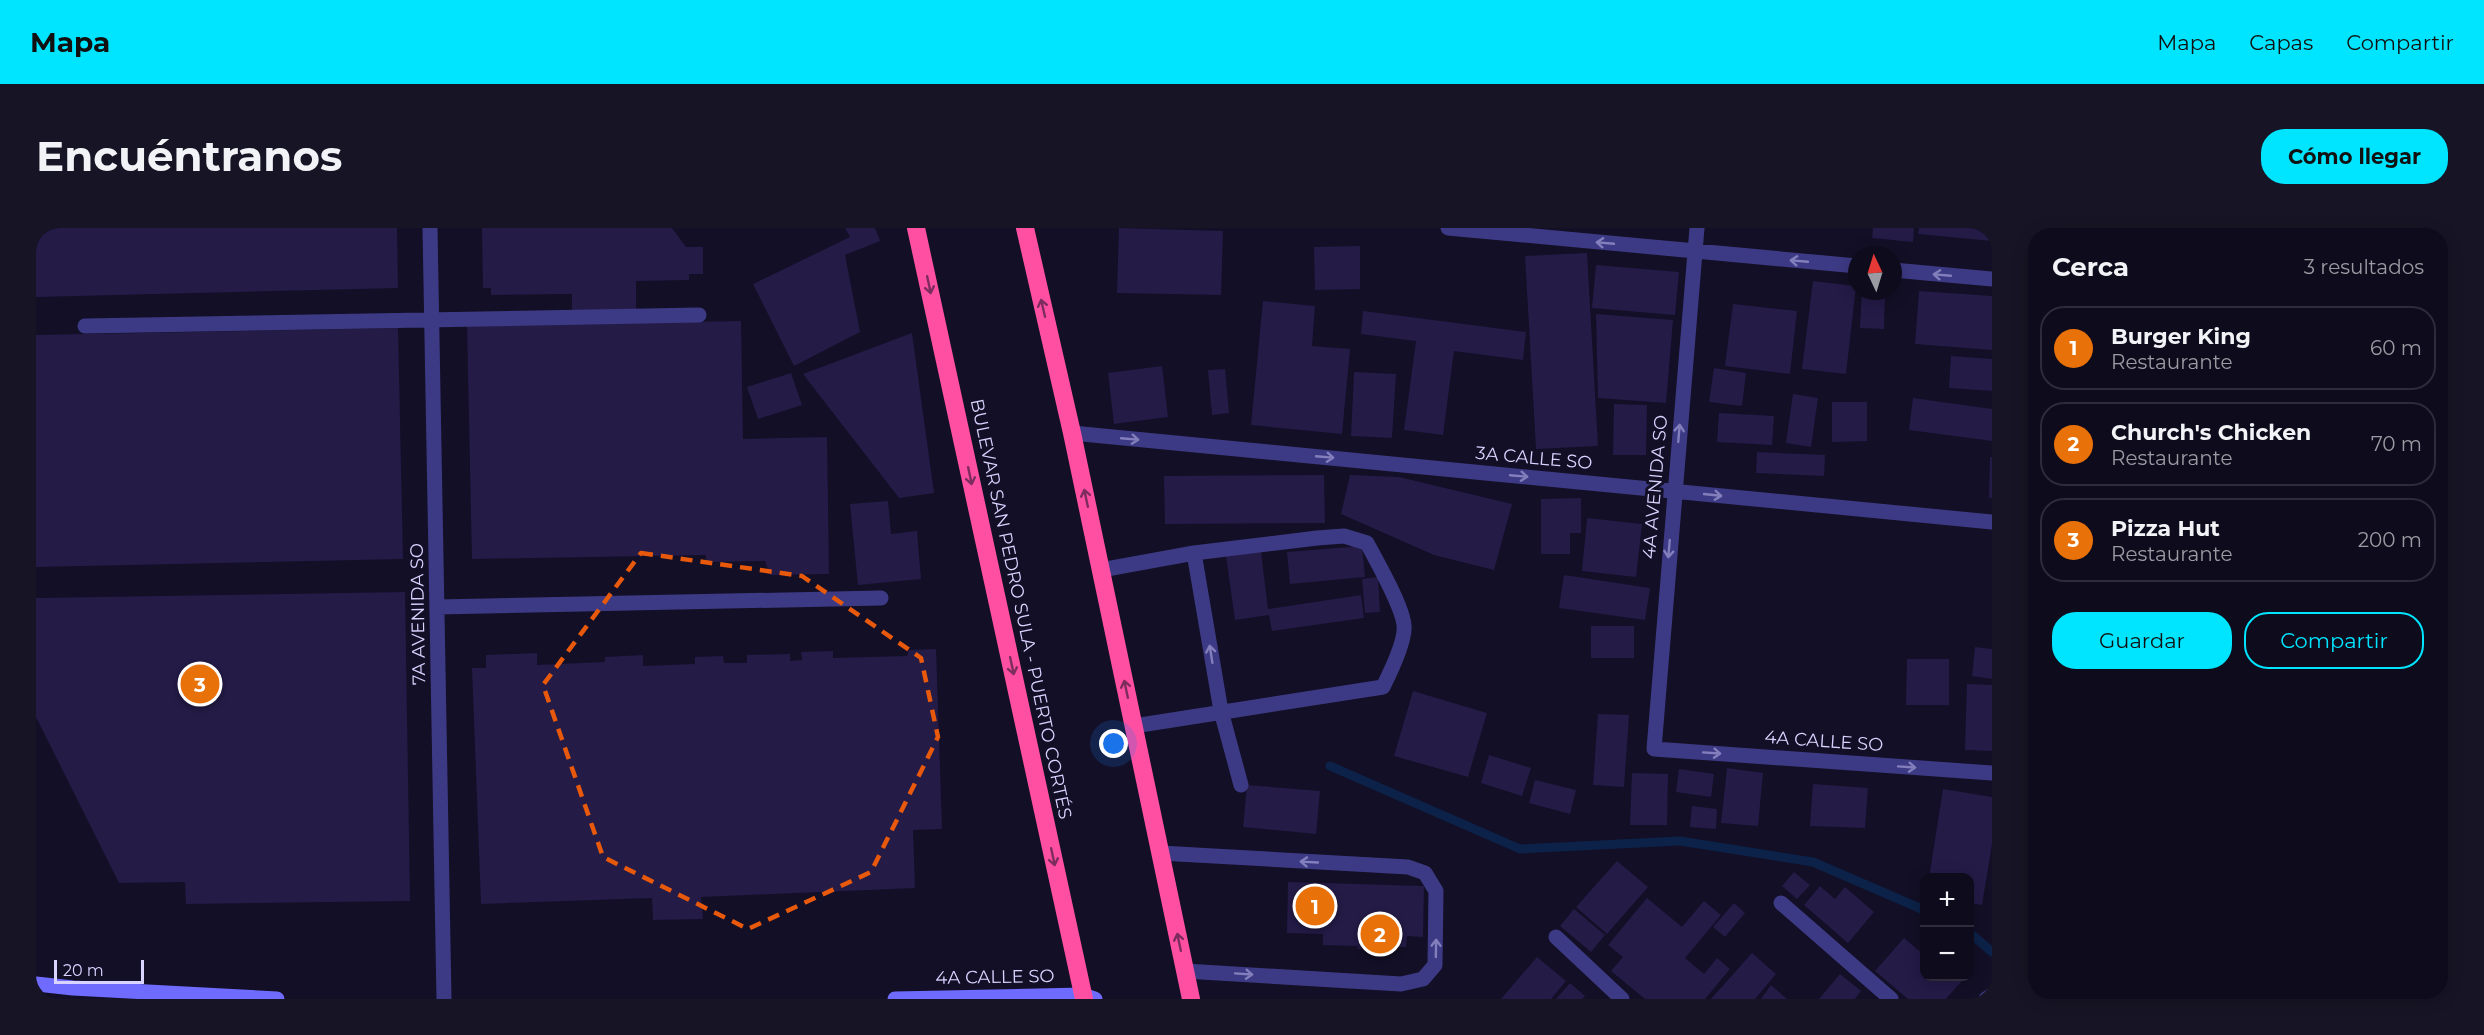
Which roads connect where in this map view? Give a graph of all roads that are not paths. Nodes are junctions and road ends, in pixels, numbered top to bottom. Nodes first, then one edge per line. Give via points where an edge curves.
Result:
1 (430, 228) edge
2 (916, 228) edge
3 (1025, 228) edge
4 (1448, 228) edge
5 (1697, 228) edge
6 (1695, 251) junction
7 (1848, 266) edge
8 (1902, 271) edge
9 (1992, 279) edge
10 (699, 315) dead end
11 (432, 319) junction
12 (85, 326) dead end
13 (1072, 433) junction
14 (1674, 491) junction
15 (1992, 522) edge
16 (1194, 553) junction
17 (1101, 570) junction
18 (881, 598) dead end
19 (437, 607) junction
20 (1221, 711) junction
21 (1134, 726) junction
22 (1654, 749) joint
23 (1992, 773) edge
24 (1241, 785) dead end
25 (1160, 853) junction
26 (1781, 903) dead end
27 (1556, 937) dead end
28 (1185, 971) junction
29 (36, 984) edge
30 (1992, 995) edge
31 (1027, 998) edge
32 (1088, 998) edge
33 (277, 999) edge
34 (444, 999) edge
35 (895, 999) edge
36 (1191, 999) edge
37 (1622, 999) edge
38 (1891, 999) edge
39 (1986, 999) edge

1 - 11 street, 7A AVENIDA SO
2 -> 32 highway, BULEVAR SAN PEDRO SULA - PUERTO CORTÉS
13 -> 3 highway
6 -> 4 street
5 - 6 street, 4A AVENIDA SO
7 -> 6 street
14 -> 6 street, 4A AVENIDA SO
9 -> 8 street
10 - 11 street
11 - 12 street
11 - 19 street, 7A AVENIDA SO
13 -> 14 street, 3A CALLE SO
17 -> 13 highway
14 -> 15 street, 3A CALLE SO
14 -> 22 street, 4A AVENIDA SO
16 - 17 street
20 -> 16 street
16 - 20 street via 1326,537 1344,536 1367,543 1404,625 1396,660 1383,687
21 -> 17 highway
18 - 19 street
19 - 34 street, 7A AVENIDA SO
20 - 21 street
20 - 24 street
21 - 25 highway
22 -> 23 street, 4A CALLE SO
28 -> 25 highway
28 -> 25 street via 1401,984 1423,979 1435,965 1436,891 1425,873 1408,867
26 - 38 street
27 - 37 street
28 - 36 highway
29 - 33 street
30 - 39 street
31 - 32 street, 4A CALLE SO
31 - 35 street, 4A CALLE SO

